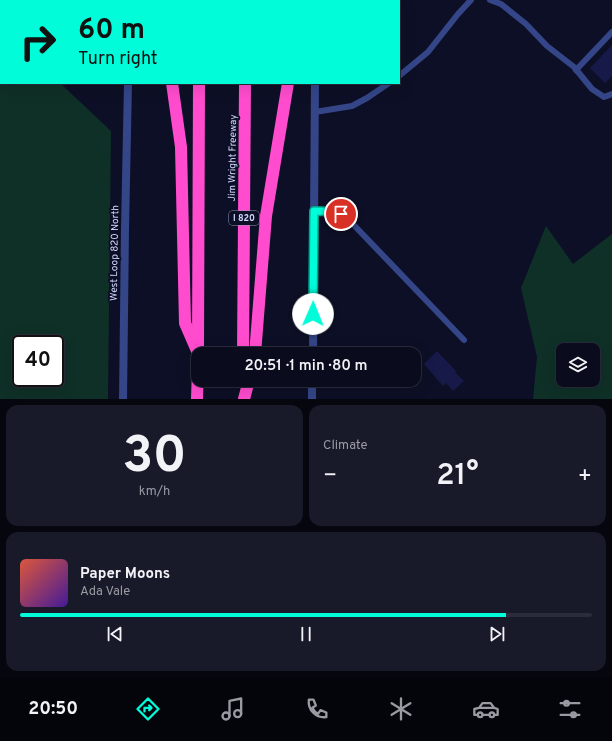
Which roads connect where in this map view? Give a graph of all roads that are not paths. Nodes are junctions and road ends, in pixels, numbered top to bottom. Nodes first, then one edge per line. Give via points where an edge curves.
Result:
1 (471, 0) edge
2 (490, 0) edge
3 (612, 32) edge
4 (576, 70) junction
5 (400, 75) edge
6 (128, 84) edge
7 (172, 84) edge
8 (200, 84) edge
9 (245, 84) edge
10 (288, 84) edge
11 (315, 84) edge
12 (387, 84) edge
13 (612, 94) edge
14 (315, 112) junction
15 (314, 211) junction
16 (464, 340) dead end
17 (195, 347) edge
18 (198, 347) edge
19 (243, 347) edge
20 (256, 347) edge
21 (313, 347) edge
22 (197, 387) edge
23 (242, 387) edge
24 (247, 387) edge
25 (312, 387) edge
26 (123, 399) edge
27 (197, 399) edge
28 (243, 399) edge
29 (312, 399) edge

1 - 5 lane via 428,52
2 - 4 lane via 500,4 526,24
3 - 4 lane
4 - 13 lane via 592,89 604,97
6 - 26 street, West Loop 820 North
7 - 17 highway via 181,147 185,323
8 - 18 highway
9 - 19 highway, Jim Wright Freeway / I 820
10 - 20 highway via 266,216
11 - 14 street
12 - 14 lane via 352,106
14 - 15 street
15 - 16 lane via 325,210 341,214 350,221
15 - 21 street
22 - 27 highway
23 - 28 highway
24 - 28 highway
25 - 29 street

